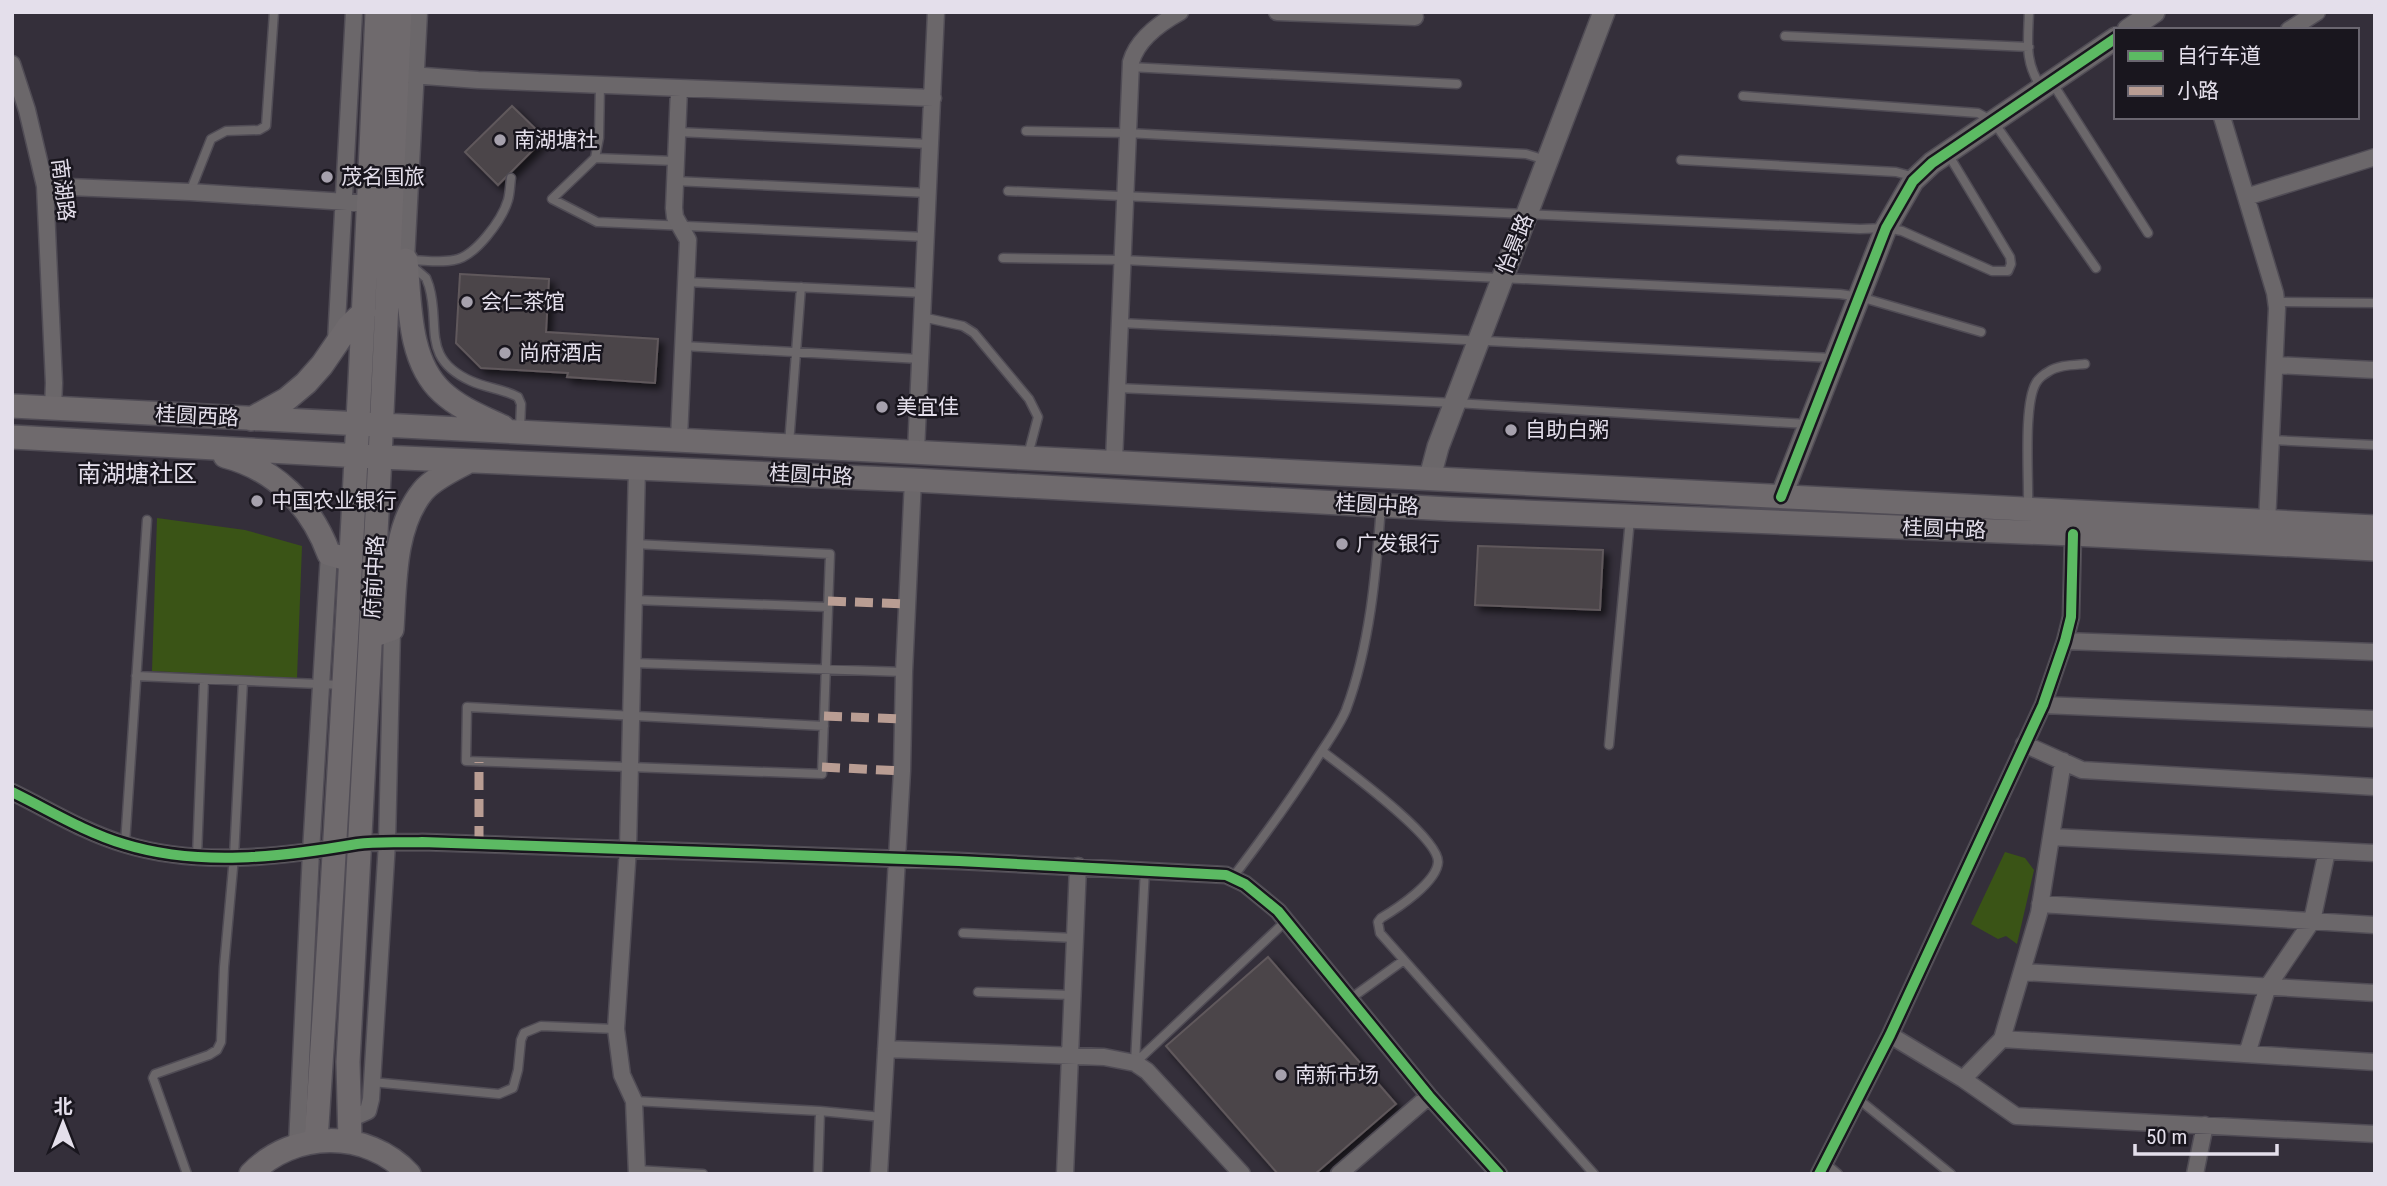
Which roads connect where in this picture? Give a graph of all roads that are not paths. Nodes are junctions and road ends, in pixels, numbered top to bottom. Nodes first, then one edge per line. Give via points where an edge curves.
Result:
1 (274, 12) edge
2 (354, 12) edge
3 (377, 12) edge
4 (400, 12) edge
5 (419, 12) edge
6 (936, 12) edge
7 (1180, 12) edge
8 (1277, 12) edge
9 (1604, 12) edge
10 (2029, 12) edge
11 (2154, 12) edge
12 (2317, 12) edge
13 (1415, 17) dead end
14 (2131, 28) edge
15 (2293, 28) edge
16 (1785, 36) dead end
17 (2114, 39) edge
18 (2029, 47) junction
19 (12, 64) edge
20 (1130, 67) junction
21 (407, 74) junction
22 (1457, 84) dead end
23 (2047, 84) junction
24 (600, 85) junction
25 (679, 89) junction
26 (1743, 96) dead end
27 (933, 98) junction
28 (2223, 119) edge
29 (1993, 121) junction
30 (1026, 131) dead end
31 (678, 132) junction
32 (1128, 132) junction
33 (930, 144) junction
34 (1947, 153) junction
35 (2375, 157) edge
36 (595, 158) junction
37 (1681, 160) dead end
38 (675, 161) junction
39 (1548, 161) junction
40 (402, 176) junction
41 (511, 178) dead end
42 (1916, 178) junction
43 (675, 181) junction
44 (45, 186) junction
45 (1008, 191) dead end
46 (190, 192) junction
47 (928, 194) junction
48 (1125, 196) junction
49 (2246, 197) junction
50 (344, 202) junction
51 (380, 204) junction
52 (1528, 214) junction
53 (682, 227) junction
54 (1886, 229) junction
55 (2148, 233) dead end
56 (926, 237) junction
57 (1003, 258) dead end
58 (397, 260) junction
59 (1122, 260) junction
60 (2096, 268) dead end
61 (1502, 277) junction
62 (686, 282) junction
63 (801, 287) junction
64 (924, 293) junction
65 (1860, 297) junction
66 (2276, 302) junction
67 (2375, 303) edge
68 (364, 312) junction
69 (922, 317) junction
70 (1119, 323) junction
71 (1982, 332) dead end
72 (1478, 340) junction
73 (337, 341) junction
74 (683, 346) junction
75 (796, 352) junction
76 (920, 359) junction
77 (1835, 359) junction
78 (2085, 363) dead end
79 (2275, 365) junction
80 (2375, 370) edge
81 (1117, 388) junction
82 (1456, 403) junction
83 (12, 406) edge
84 (54, 408) junction
85 (251, 419) junction
86 (1810, 424) junction
87 (370, 425) junction
88 (516, 432) junction
89 (12, 437) edge
90 (679, 438) junction
91 (2271, 440) junction
92 (789, 444) junction
93 (2375, 445) edge
94 (190, 447) junction
95 (916, 451) junction
96 (357, 456) junction
97 (380, 457) junction
98 (1028, 457) junction
99 (469, 461) junction
100 (1114, 461) junction
101 (636, 467) junction
102 (1430, 477) junction
103 (913, 480) junction
104 (1781, 497) junction
105 (1381, 506) junction
106 (1424, 507) junction
107 (2027, 511) junction
108 (1630, 516) junction
109 (146, 520) dead end
110 (2267, 523) junction
111 (2074, 524) junction
112 (2375, 527) edge
113 (635, 544) junction
114 (2375, 549) edge
115 (340, 556) junction
116 (634, 600) junction
117 (828, 607) junction
118 (381, 632) junction
119 (2065, 641) junction
120 (2375, 652) edge
121 (632, 663) junction
122 (826, 670) junction
123 (904, 672) junction
124 (136, 676) junction
125 (204, 679) junction
126 (243, 681) junction
127 (332, 685) junction
128 (368, 687) junction
129 (2043, 705) junction
130 (631, 715) junction
131 (2375, 719) edge
132 (824, 726) junction
133 (2024, 744) junction
134 (1609, 745) dead end
135 (1322, 751) junction
136 (2063, 761) junction
137 (629, 768) junction
138 (2375, 787) edge
139 (12, 792) edge
140 (2052, 837) junction
141 (387, 843) junction
142 (359, 844) junction
143 (125, 845) junction
144 (628, 848) junction
145 (335, 850) junction
146 (2327, 851) junction
147 (312, 852) junction
148 (2375, 853) edge
149 (197, 856) junction
150 (234, 858) junction
151 (897, 859) junction
152 (1078, 866) junction
153 (1145, 869) junction
154 (1233, 877) junction
155 (2040, 904) junction
156 (1286, 921) junction
157 (2312, 921) junction
158 (2375, 925) edge
159 (963, 933) dead end
160 (1075, 938) junction
161 (1404, 960) junction
162 (2022, 972) junction
163 (2268, 986) junction
164 (978, 992) dead end
165 (2375, 993) edge
166 (1072, 995) junction
167 (1350, 999) junction
168 (616, 1029) junction
169 (1890, 1035) junction
170 (2002, 1039) junction
171 (886, 1049) junction
172 (2247, 1054) junction
173 (1070, 1056) junction
174 (2375, 1062) edge
175 (1135, 1063) junction
176 (1964, 1079) junction
177 (372, 1082) junction
178 (1429, 1096) junction
179 (1857, 1098) junction
180 (634, 1101) junction
181 (820, 1111) junction
182 (883, 1117) junction
183 (2205, 1125) junction
184 (350, 1130) junction
185 (2375, 1134) edge
186 (306, 1143) junction
187 (1822, 1168) edge
188 (637, 1172) edge
189 (187, 1174) edge
190 (251, 1174) edge
191 (409, 1174) edge
192 (703, 1174) edge
193 (818, 1174) edge
194 (878, 1174) edge
195 (1065, 1174) edge
196 (1242, 1174) edge
197 (1339, 1174) edge
198 (1499, 1174) edge
199 (1594, 1174) edge
200 (1838, 1174) edge
201 (1951, 1174) edge
202 (2195, 1174) edge

1 - 46 lane via 266,126 226,131 211,139
2 - 50 street
3 - 51 main road, 府前中路
4 - 21 main road, 府前中路
5 - 21 street
6 - 27 street
7 - 20 street via 1138,46
8 - 13 street
9 - 39 street, 怡景路
10 - 18 lane
11 - 14 street
12 - 15 street
16 - 18 lane
17 - 23 street
18 - 23 lane via 2033,75
19 - 44 street, 南湖路
20 - 22 lane
20 - 32 street
21 - 24 street
21 - 40 main road, 府前中路
23 - 29 street
23 - 55 lane
24 - 25 street
24 - 36 lane
25 - 27 street
25 - 31 street
26 - 29 lane via 1964,110
27 - 33 street
28 - 49 street
29 - 34 street
29 - 60 lane
30 - 32 lane
31 - 33 lane
31 - 38 street
32 - 39 lane via 1527,154
32 - 48 street
33 - 47 street
34 - 42 street
34 - 54 lane via 2010,257 2008,271 1992,271 1902,231
35 - 49 street
36 - 38 lane
36 - 53 lane via 552,199 597,222
37 - 42 lane via 1896,172
38 - 43 street
39 - 52 street, 怡景路
40 - 51 main road, 府前中路
40 - 58 street
41 - 58 lane via 508,202 491,231 464,258
42 - 54 street
43 - 47 lane
43 - 53 street via 674,208
44 - 46 street
44 - 84 street, 南湖路
45 - 48 lane
46 - 50 street
47 - 56 street
48 - 52 lane
48 - 59 street
49 - 66 street
50 - 51 street
50 - 73 street
51 - 58 main road, 府前中路
51 - 68 main road, 府前中路
52 - 54 lane
52 - 61 street, 怡景路
53 - 56 lane
53 - 62 street via 688,240
54 - 65 street
56 - 64 street
57 - 59 lane
58 - 87 main road, 府前中路
58 - 88 main road via 425,373 469,411
58 - 88 lane via 426,278 436,346 450,368 518,397
59 - 61 lane
59 - 70 street
61 - 65 lane
61 - 72 street, 怡景路
62 - 63 lane
62 - 74 street
63 - 64 lane
63 - 75 lane
64 - 69 street
65 - 71 lane
65 - 77 street
66 - 67 lane
66 - 79 street
68 - 73 main road
68 - 87 main road, 府前中路
69 - 76 street
69 - 98 lane via 951,322 974,333 1029,399 1038,417
70 - 72 lane
70 - 81 street
72 - 77 lane
72 - 82 street, 怡景路
73 - 85 main road via 306,383
74 - 75 lane
74 - 90 street
75 - 76 lane
75 - 92 lane
76 - 95 street
77 - 86 street
78 - 107 lane via 2058,367 2036,383 2028,437
79 - 80 street
79 - 91 street
81 - 82 lane
81 - 100 street
82 - 86 lane
82 - 102 street, 怡景路
83 - 84 main road, 桂圆西路
84 - 85 main road, 桂圆西路
85 - 87 main road, 桂圆西路
86 - 104 street
87 - 88 main road, 桂圆中路
87 - 96 main road, 府前中路
87 - 97 main road, 府前中路
88 - 90 main road, 桂圆中路
89 - 94 main road, 桂圆西路
90 - 92 main road, 桂圆中路
91 - 93 lane
91 - 110 street
92 - 95 main road, 桂圆中路
94 - 96 main road, 桂圆西路
94 - 115 main road via 233,458 281,483
95 - 98 main road, 桂圆中路
95 - 103 main road
96 - 97 main road, 桂圆西路
96 - 115 main road, 府前中路
97 - 99 main road, 桂圆中路
97 - 118 main road, 府前中路
98 - 100 main road, 桂圆中路
99 - 101 main road, 桂圆中路
99 - 118 main road via 424,489 412,508
100 - 102 main road, 桂圆中路
101 - 103 main road, 桂圆中路
101 - 113 street
102 - 104 main road, 桂圆中路
102 - 106 main road
103 - 105 main road, 桂圆中路
103 - 123 street
104 - 107 main road, 桂圆中路
105 - 106 main road, 桂圆中路
105 - 135 lane via 1376,573 1357,677 1345,713
106 - 108 main road, 桂圆中路
107 - 111 main road, 桂圆中路
108 - 111 main road, 桂圆中路
108 - 134 lane
109 - 124 lane
110 - 111 main road, 桂圆中路
110 - 112 main road, 桂圆中路
111 - 114 main road, 桂圆中路
111 - 119 street via 2071,617
113 - 116 street
113 - 117 lane via 830,554
115 - 127 main road, 府前中路
116 - 117 lane
116 - 121 street
117 - 122 lane
118 - 128 main road, 府前中路
118 - 141 street
119 - 120 street
119 - 129 street
121 - 122 lane
121 - 130 street
122 - 123 lane
122 - 132 lane
123 - 151 street
124 - 125 lane
124 - 143 lane
125 - 126 lane
125 - 149 lane
126 - 127 lane
126 - 150 lane
127 - 128 lane
127 - 145 main road, 府前中路
127 - 147 street
128 - 142 main road, 府前中路
129 - 131 street
129 - 133 street
130 - 132 lane
130 - 137 street
130 - 137 lane via 467,707 466,761
132 - 137 lane via 822,774
133 - 136 street
133 - 169 street
135 - 154 lane
135 - 161 lane via 1394,809 1429,842 1438,859 1436,871 1424,886 1378,922 1380,933
136 - 138 street via 2082,770
136 - 140 street
137 - 144 street
139 - 143 street
140 - 146 street
140 - 155 street
141 - 142 street
141 - 144 street
141 - 177 street
142 - 145 street
142 - 184 main road, 府前中路 via 348,1062
143 - 149 street
144 - 151 street
144 - 168 street
145 - 147 street
145 - 186 main road, 府前中路
146 - 148 street
146 - 157 street
147 - 150 street
147 - 186 street
149 - 150 street
150 - 189 lane via 221,1042 209,1055 153,1078
151 - 152 street
151 - 171 street
152 - 153 street
152 - 160 street
153 - 154 street
153 - 175 lane
154 - 156 street
155 - 157 street
155 - 162 street
156 - 167 street
156 - 175 lane
157 - 158 street
157 - 163 street
159 - 160 lane
160 - 166 street
161 - 167 lane
161 - 199 lane
162 - 163 street
162 - 170 street
163 - 165 street
163 - 172 street
164 - 166 lane
166 - 173 street
167 - 178 street
168 - 177 lane via 531,1029 520,1040 513,1088 499,1094
168 - 180 street via 622,1074
169 - 176 street
169 - 179 street
170 - 172 street
170 - 176 street
171 - 173 street
171 - 182 street
172 - 174 street
173 - 175 street
173 - 195 street
175 - 196 street
176 - 183 street via 2016,1116
177 - 184 street via 368,1111
178 - 197 street
178 - 198 street
179 - 187 street
179 - 201 lane
180 - 181 lane
180 - 188 street
181 - 182 lane
181 - 193 lane
182 - 194 street
183 - 185 street
183 - 202 street
184 - 186 main road
184 - 191 main road
186 - 190 main road via 287,1148
187 - 200 lane
188 - 192 lane

